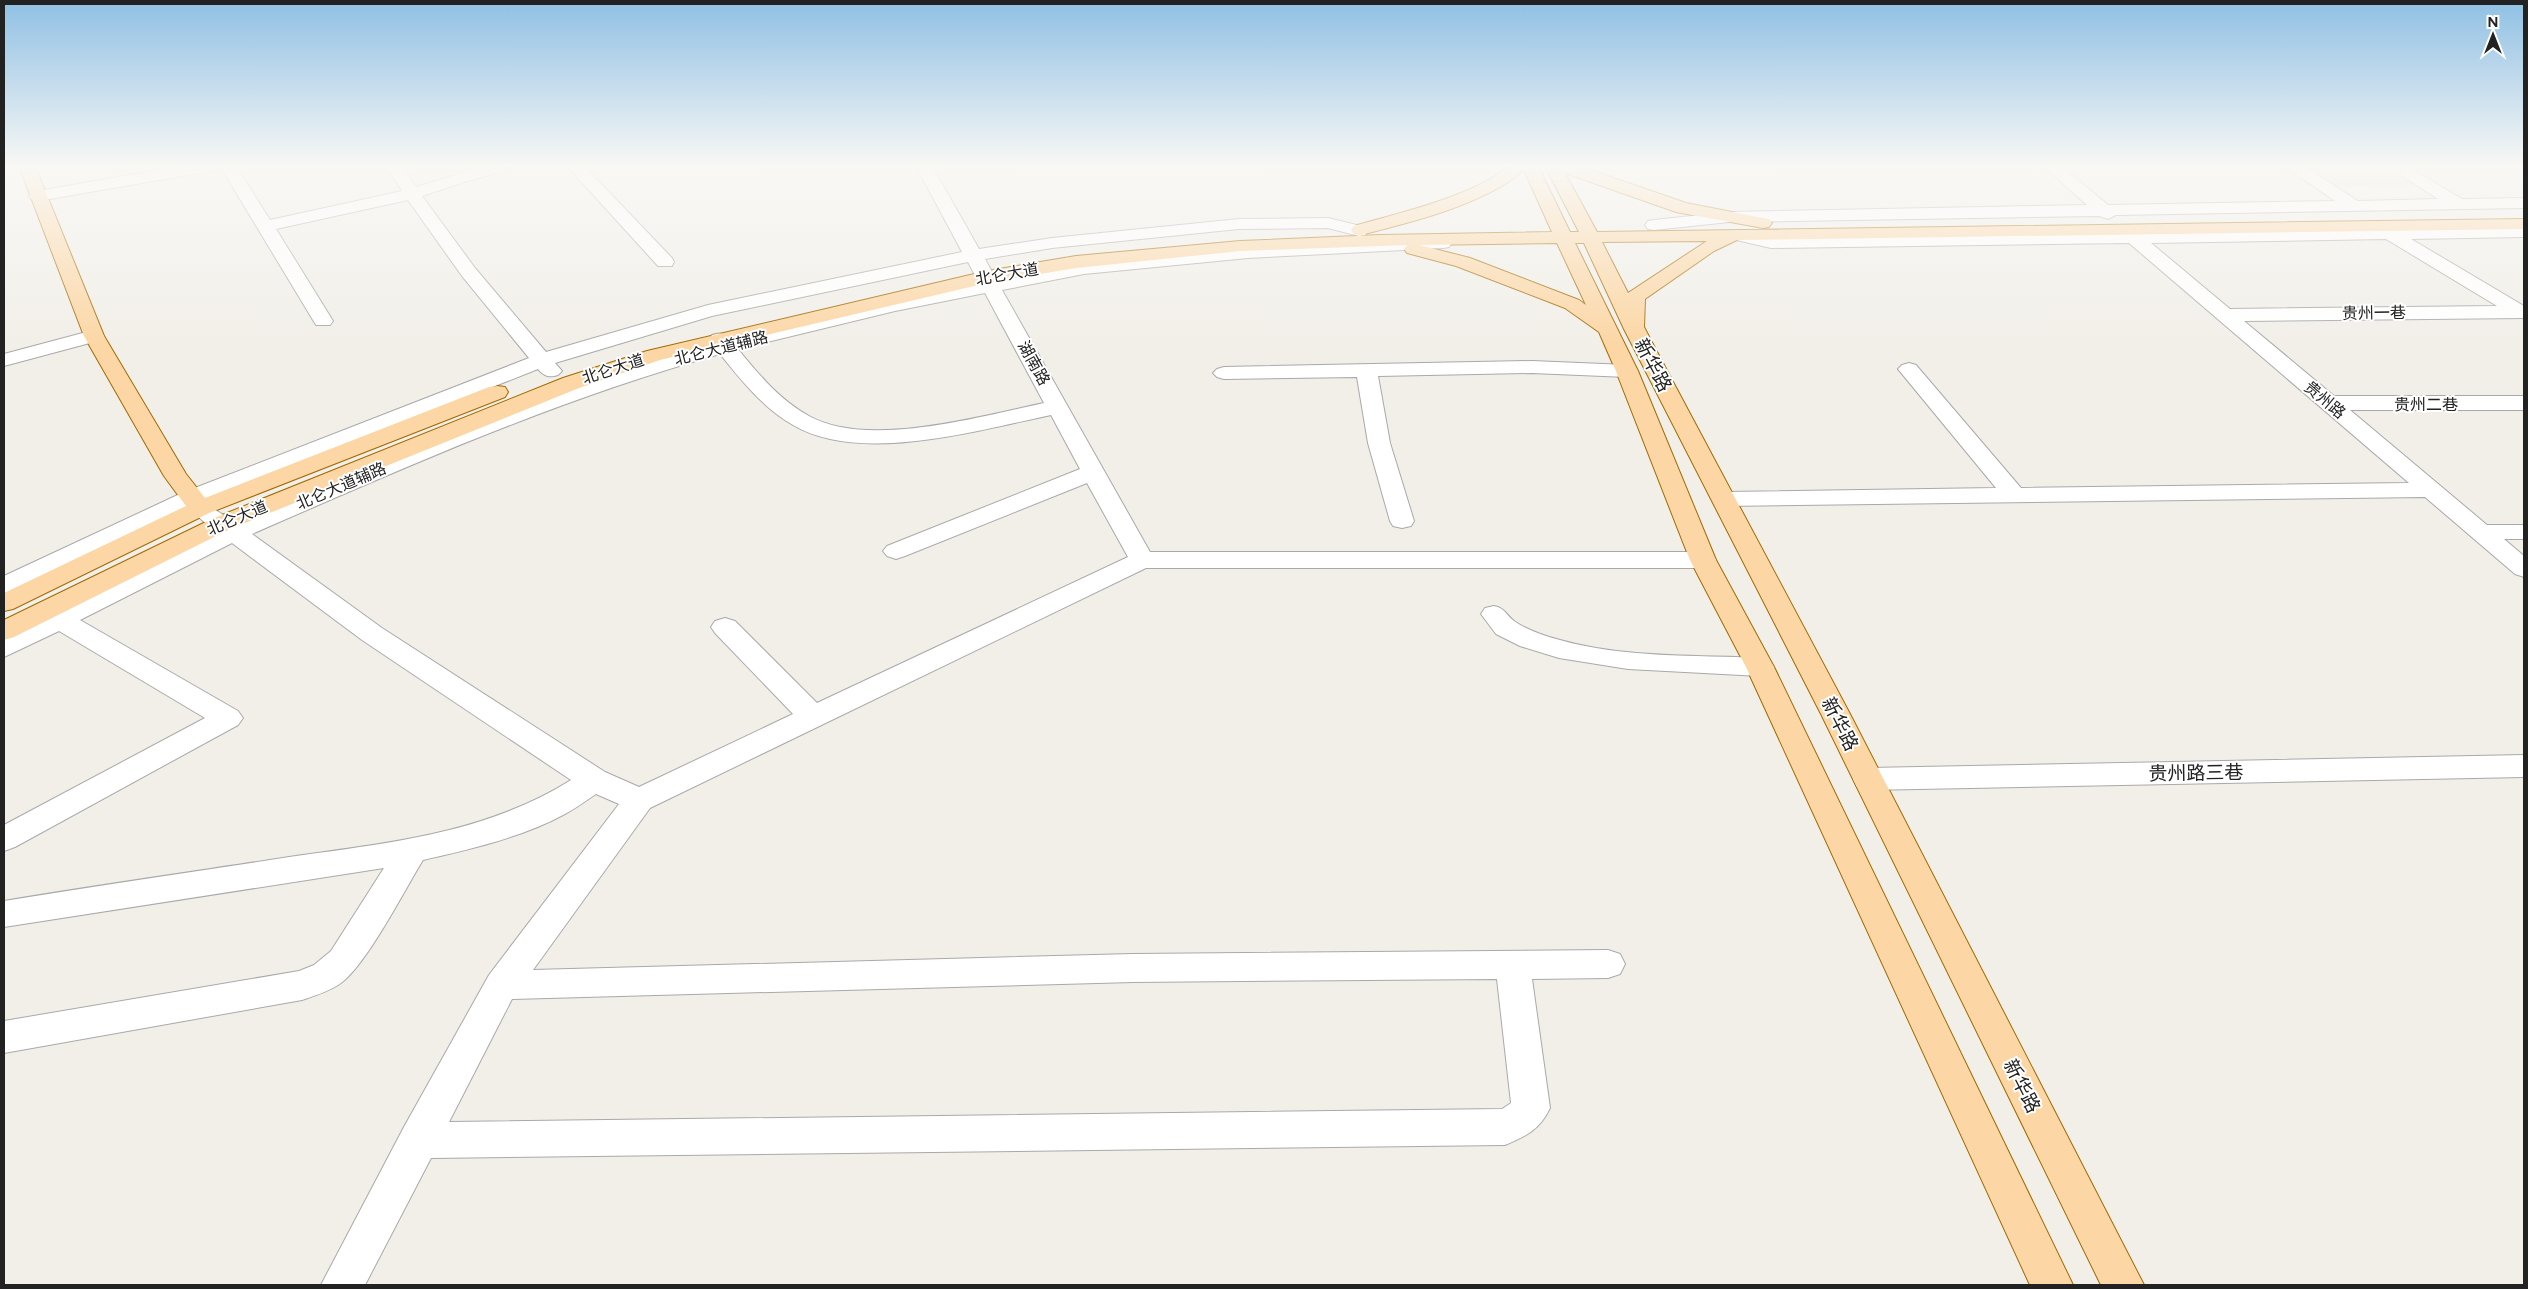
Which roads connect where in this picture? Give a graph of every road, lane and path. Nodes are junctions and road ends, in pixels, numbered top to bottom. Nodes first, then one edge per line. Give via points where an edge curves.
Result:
1 (50, 226) edge
2 (266, 226) edge
3 (436, 226) edge
4 (631, 226) edge
5 (958, 226) edge
6 (1219, 226) edge
7 (1340, 226) edge
8 (1375, 226) edge
9 (1570, 226) edge
10 (1572, 226) edge
11 (1641, 226) edge
12 (2050, 226) edge
13 (2120, 226) edge
14 (2214, 226) edge
15 (2474, 226) edge
16 (2385, 230) junction
17 (1359, 231) junction
18 (1574, 232) junction
19 (2524, 232) edge
20 (1738, 236) junction
21 (1490, 239) junction
22 (1380, 240) junction
23 (1403, 246) junction
24 (665, 262) dead end
25 (983, 270) junction
26 (2523, 313) edge
27 (2223, 315) junction
28 (323, 321) dead end
29 (1621, 329) junction
30 (94, 336) junction
31 (722, 342) junction
32 (4, 360) edge
33 (547, 365) junction
34 (1909, 369) dead end
35 (1366, 370) junction
36 (1627, 371) junction
37 (1224, 372) dead end
38 (2328, 403) junction
39 (2524, 403) edge
40 (1058, 407) junction
41 (1094, 472) junction
42 (2432, 490) junction
43 (2013, 494) junction
44 (1725, 499) junction
45 (211, 516) junction
46 (1402, 522) dead end
47 (2480, 532) junction
48 (2524, 532) edge
49 (896, 551) dead end
50 (1142, 560) junction
51 (1703, 560) junction
52 (2524, 569) edge
53 (4, 586) edge
54 (4, 603) edge
55 (1494, 614) dead end
56 (51, 615) junction
57 (725, 627) dead end
58 (4, 631) edge
59 (4, 648) edge
60 (1760, 667) junction
61 (813, 717) junction
62 (2524, 766) edge
63 (594, 780) junction
64 (1868, 780) junction
65 (640, 800) junction
66 (4, 839) edge
67 (412, 851) junction
68 (4, 914) edge
69 (1608, 964) dead end
70 (1513, 965) junction
71 (502, 984) junction
72 (4, 1036) edge
73 (418, 1140) junction
74 (342, 1285) edge
75 (2052, 1285) edge
76 (2122, 1285) edge

1 - 30 main road
2 - 28 street
3 - 33 street via 504,317
4 - 24 street
5 - 25 street, 湖南路
6 - 25 street, 北仑大道辅路 via 1052,244
7 - 17 street, 北仑大道辅路
8 - 17 main road
9 - 18 main road, 新华路
10 - 18 main road, 新华路
11 - 18 main road, 北仑大道
12 - 20 main road, 北仑大道
13 - 27 street, 贵州路
14 - 16 main road, 北仑大道
15 - 16 main road, 北仑大道
16 - 19 street
16 - 26 street
17 - 18 main road, 北仑大道
18 - 20 main road, 北仑大道
18 - 21 main road, 北仑大道
18 - 29 main road, 新华路
20 - 29 main road via 1708,247 1635,298
21 - 22 main road, 北仑大道
21 - 23 street, 北仑大道辅路
22 - 23 main road
22 - 25 main road, 北仑大道 via 1220,248
23 - 25 street, 北仑大道辅路 via 1248,252 1103,266
23 - 29 main road via 1463,262 1564,300
25 - 31 street, 北仑大道辅路
25 - 33 street, 北仑大道辅路 via 708,311
25 - 40 street, 湖南路
26 - 27 street, 贵州一巷
27 - 38 street, 贵州路
29 - 36 main road, 新华路
29 - 44 main road, 新华路
30 - 32 street
30 - 45 main road via 176,476
31 - 40 street via 738,364 789,413 825,431 883,438
31 - 45 street, 北仑大道辅路 via 587,388 384,468
33 - 45 street, 北仑大道辅路
34 - 43 street
35 - 36 street via 1532,366
35 - 37 street
35 - 46 street via 1379,443
36 - 51 main road, 新华路
38 - 39 street, 贵州二巷
38 - 42 street, 贵州路
40 - 41 street, 湖南路
41 - 49 street
41 - 50 street, 湖南路
42 - 43 street
42 - 47 street, 贵州路
43 - 44 street
44 - 64 main road, 新华路
45 - 53 street, 北仑大道辅路
45 - 54 main road, 北仑大道
45 - 56 main road, 北仑大道
45 - 63 street via 372,634
47 - 48 street
47 - 52 street, 贵州路
50 - 51 street
50 - 61 street
51 - 60 main road, 新华路
55 - 60 street via 1505,628 1536,642 1582,653 1610,658
56 - 58 main road, 北仑大道
56 - 59 street
56 - 66 street via 228,718
57 - 61 street
60 - 75 main road, 新华路
61 - 65 street
62 - 64 street, 贵州路三巷
63 - 65 street
63 - 67 street via 552,807 517,822
64 - 76 main road, 新华路
65 - 71 street
67 - 68 street
67 - 72 street via 343,961 326,975 302,985
69 - 70 street
70 - 71 street via 1133,968
70 - 73 street via 1531,1108 1520,1120 1505,1127
71 - 73 street
73 - 74 street

